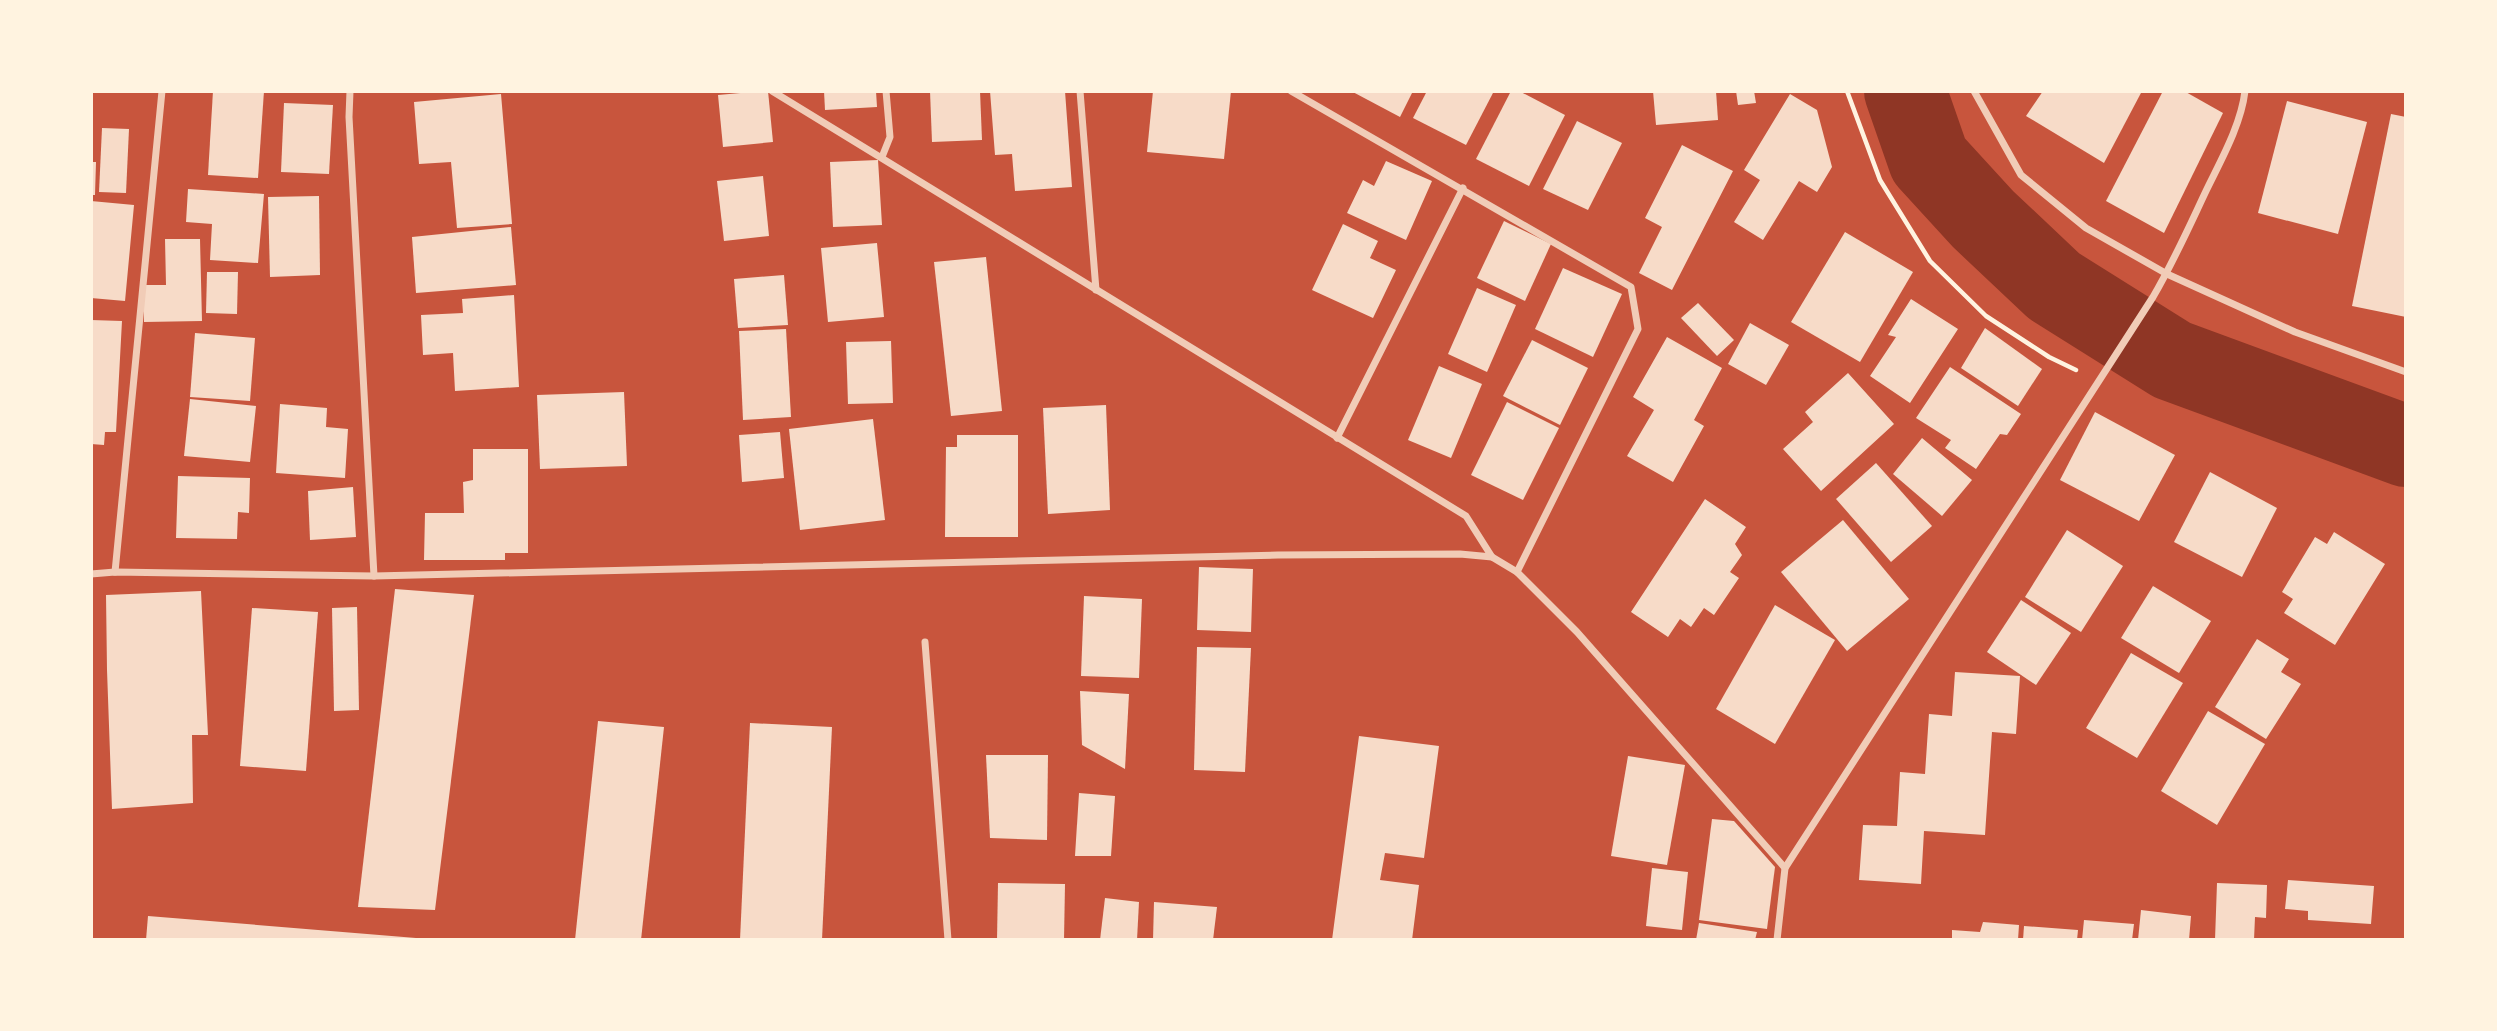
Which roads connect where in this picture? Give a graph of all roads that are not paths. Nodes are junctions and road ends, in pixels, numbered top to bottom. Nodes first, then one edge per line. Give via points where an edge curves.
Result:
1 (162, 91) edge
2 (350, 91) edge
3 (772, 91) edge
4 (886, 91) edge
5 (1080, 91) edge
6 (1291, 91) edge
7 (1974, 91) edge
8 (2245, 91) edge
9 (882, 157) junction
10 (1463, 188) junction
11 (2167, 274) junction
12 (1096, 290) junction
13 (2406, 372) edge
14 (1337, 438) junction
15 (1492, 557) junction
16 (115, 572) junction
17 (1517, 572) junction
18 (91, 574) edge
19 (374, 576) junction
20 (925, 642) dead end
21 (1785, 868) junction
22 (948, 940) edge
23 (1777, 940) edge

1 - 16 street
2 - 19 street
3 - 9 street
4 - 9 street via 890,137
5 - 12 street
6 - 10 street
7 - 11 street via 2021,175 2086,228
8 - 11 street via 2220,162
9 - 12 street
10 - 14 street
10 - 17 street via 1630,287 1638,329
11 - 13 street via 2295,332
11 - 21 street
12 - 14 street
14 - 15 street via 1466,516
15 - 17 street
15 - 19 street via 1278,555
16 - 18 street
16 - 19 street
17 - 21 street via 1577,632
20 - 22 street
21 - 23 street

